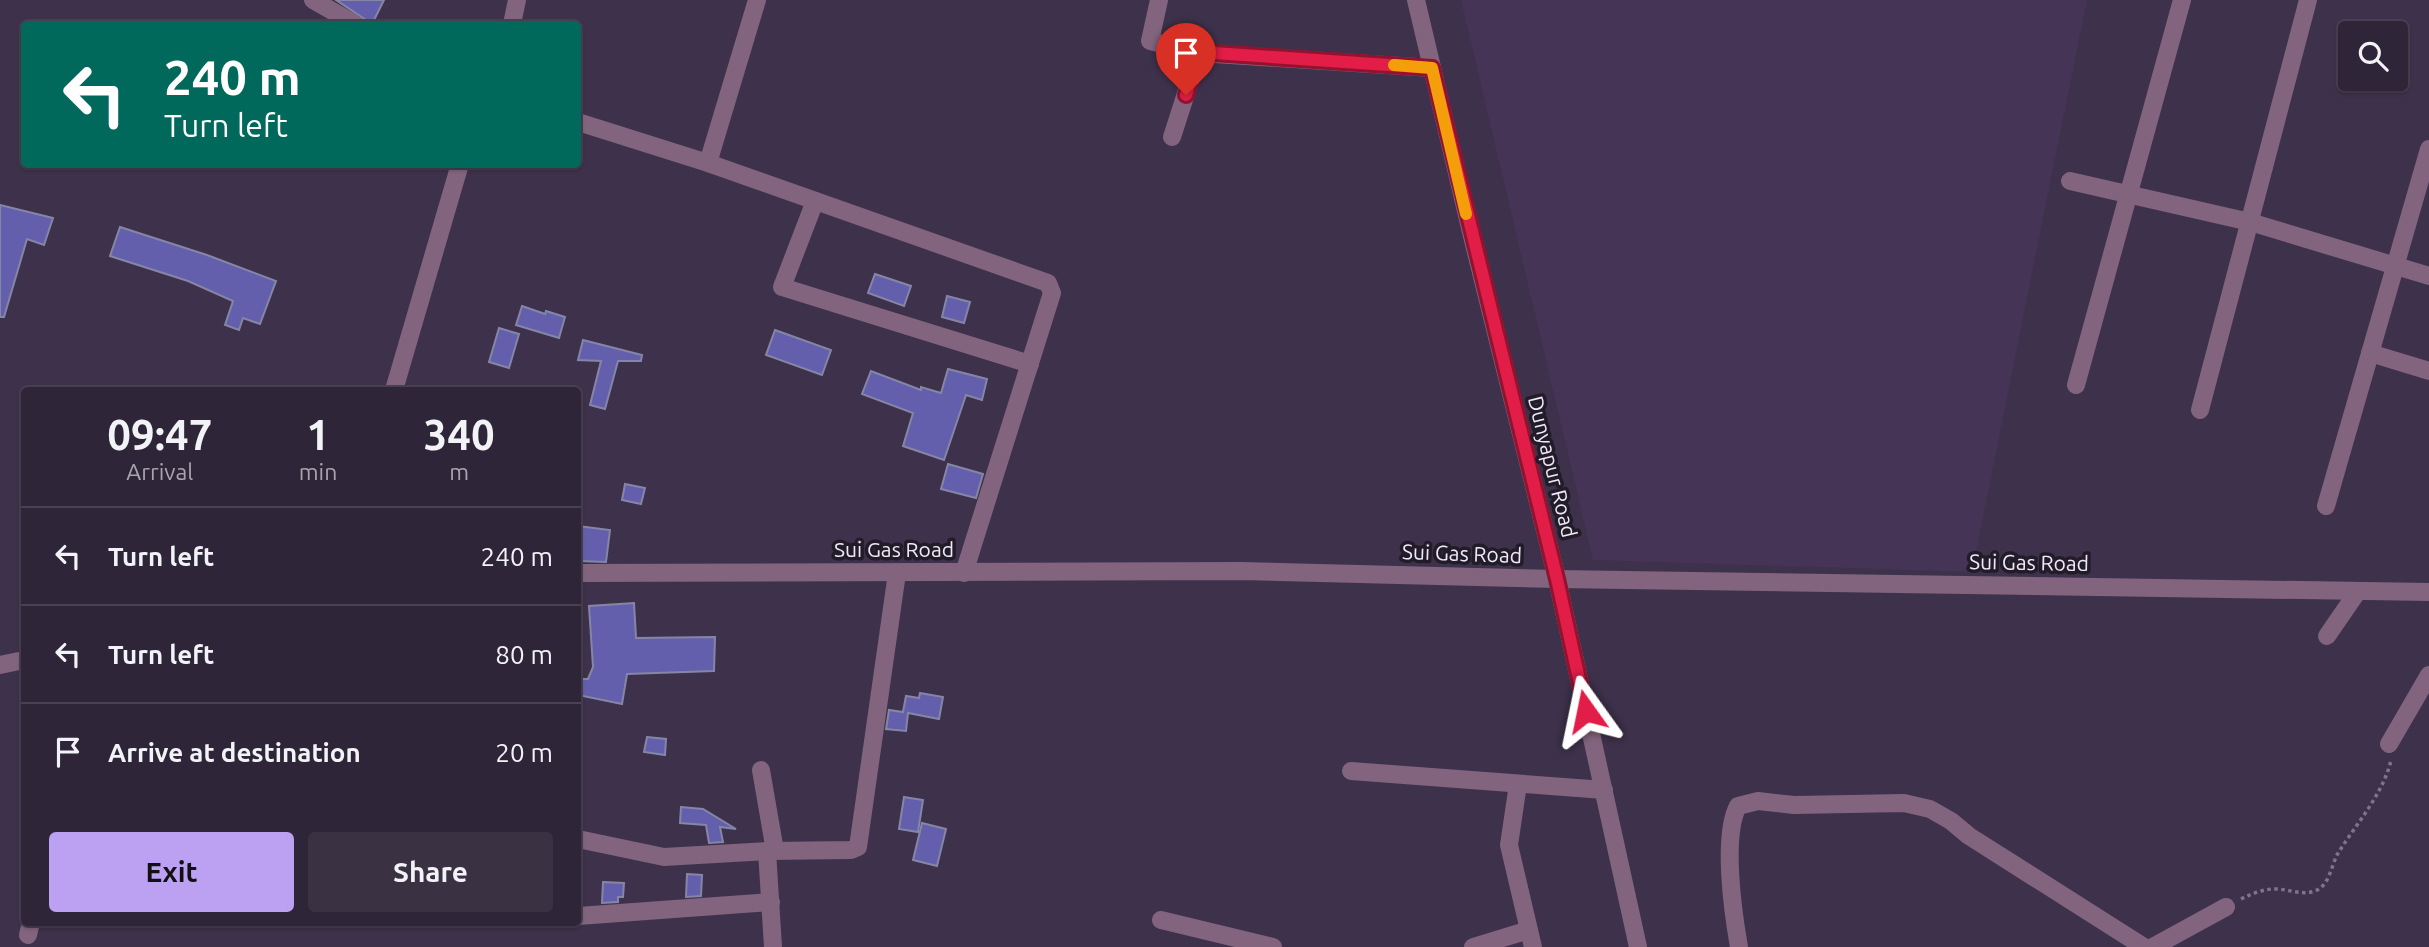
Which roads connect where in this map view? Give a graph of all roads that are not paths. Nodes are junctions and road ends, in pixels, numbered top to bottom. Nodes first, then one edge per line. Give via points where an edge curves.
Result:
1 (313, 0) edge
2 (517, 0) edge
3 (757, 0) edge
4 (1159, 0) edge
5 (1416, 0) edge
6 (2182, 0) edge
7 (2308, 0) edge
8 (350, 21) edge
9 (513, 21) edge
10 (1199, 52) junction
11 (1432, 68) junction
12 (581, 123) edge
13 (1172, 137) dead end
14 (2429, 149) edge
15 (708, 163) junction
16 (459, 168) edge
17 (2070, 181) dead end
18 (2129, 194) junction
19 (815, 201) junction
20 (2250, 222) junction
21 (2396, 265) junction
22 (2429, 276) edge
23 (2370, 353) junction
24 (1030, 364) junction
25 (2429, 371) edge
26 (2076, 385) dead end
27 (395, 387) edge
28 (2200, 410) dead end
29 (2326, 506) dead end
30 (581, 573) edge
31 (897, 573) junction
32 (964, 573) junction
33 (1557, 579) junction
34 (2358, 591) junction
35 (2429, 592) edge
36 (2327, 636) dead end
37 (21, 661) edge
38 (0, 665) edge
39 (2429, 675) edge
40 (2389, 744) road end
41 (761, 770) dead end
42 (1351, 771) dead end
43 (1518, 784) junction
44 (1604, 790) junction
45 (581, 840) edge
46 (771, 851) junction
47 (771, 902) junction
48 (2226, 907) road end
49 (581, 916) edge
50 (1161, 920) dead end
51 (1531, 939) edge
52 (773, 947) edge
53 (1273, 947) edge
54 (1473, 947) edge
55 (1638, 947) edge
56 (1739, 947) edge
57 (2144, 947) edge
58 (2153, 947) edge

1 - 8 street
2 - 9 street
3 - 15 street
4 - 10 street via 1150,41
5 - 11 street, Dunyapur Road
6 - 18 street
7 - 20 street
10 - 11 street
10 - 13 street
11 - 33 street, Dunyapur Road
12 - 15 street
14 - 21 street
15 - 19 street
16 - 27 street
17 - 18 street
18 - 20 street
18 - 26 street
19 - 24 street via 1048,283 1052,293
19 - 24 street via 782,287
20 - 21 street
20 - 28 street
21 - 22 street
21 - 23 street
23 - 25 street
23 - 29 street
24 - 32 street
30 - 31 street, Sui Gas Road
31 - 32 street, Sui Gas Road
31 - 46 street via 858,847
32 - 33 street, Sui Gas Road via 1241,571
33 - 34 street, Sui Gas Road
33 - 44 street, Dunyapur Road
34 - 35 street, Sui Gas Road
34 - 36 street
37 - 38 street
39 - 40 street
41 - 46 street
42 - 43 street
43 - 44 street
43 - 51 street via 1509,845
44 - 55 street, Dunyapur Road
45 - 46 street via 664,858
46 - 47 street
47 - 49 street
47 - 52 street
48 - 58 street
50 - 53 street
51 - 54 street
56 - 57 street via 1731,898 1731,818 1738,806 1758,802 1905,803 1930,809

